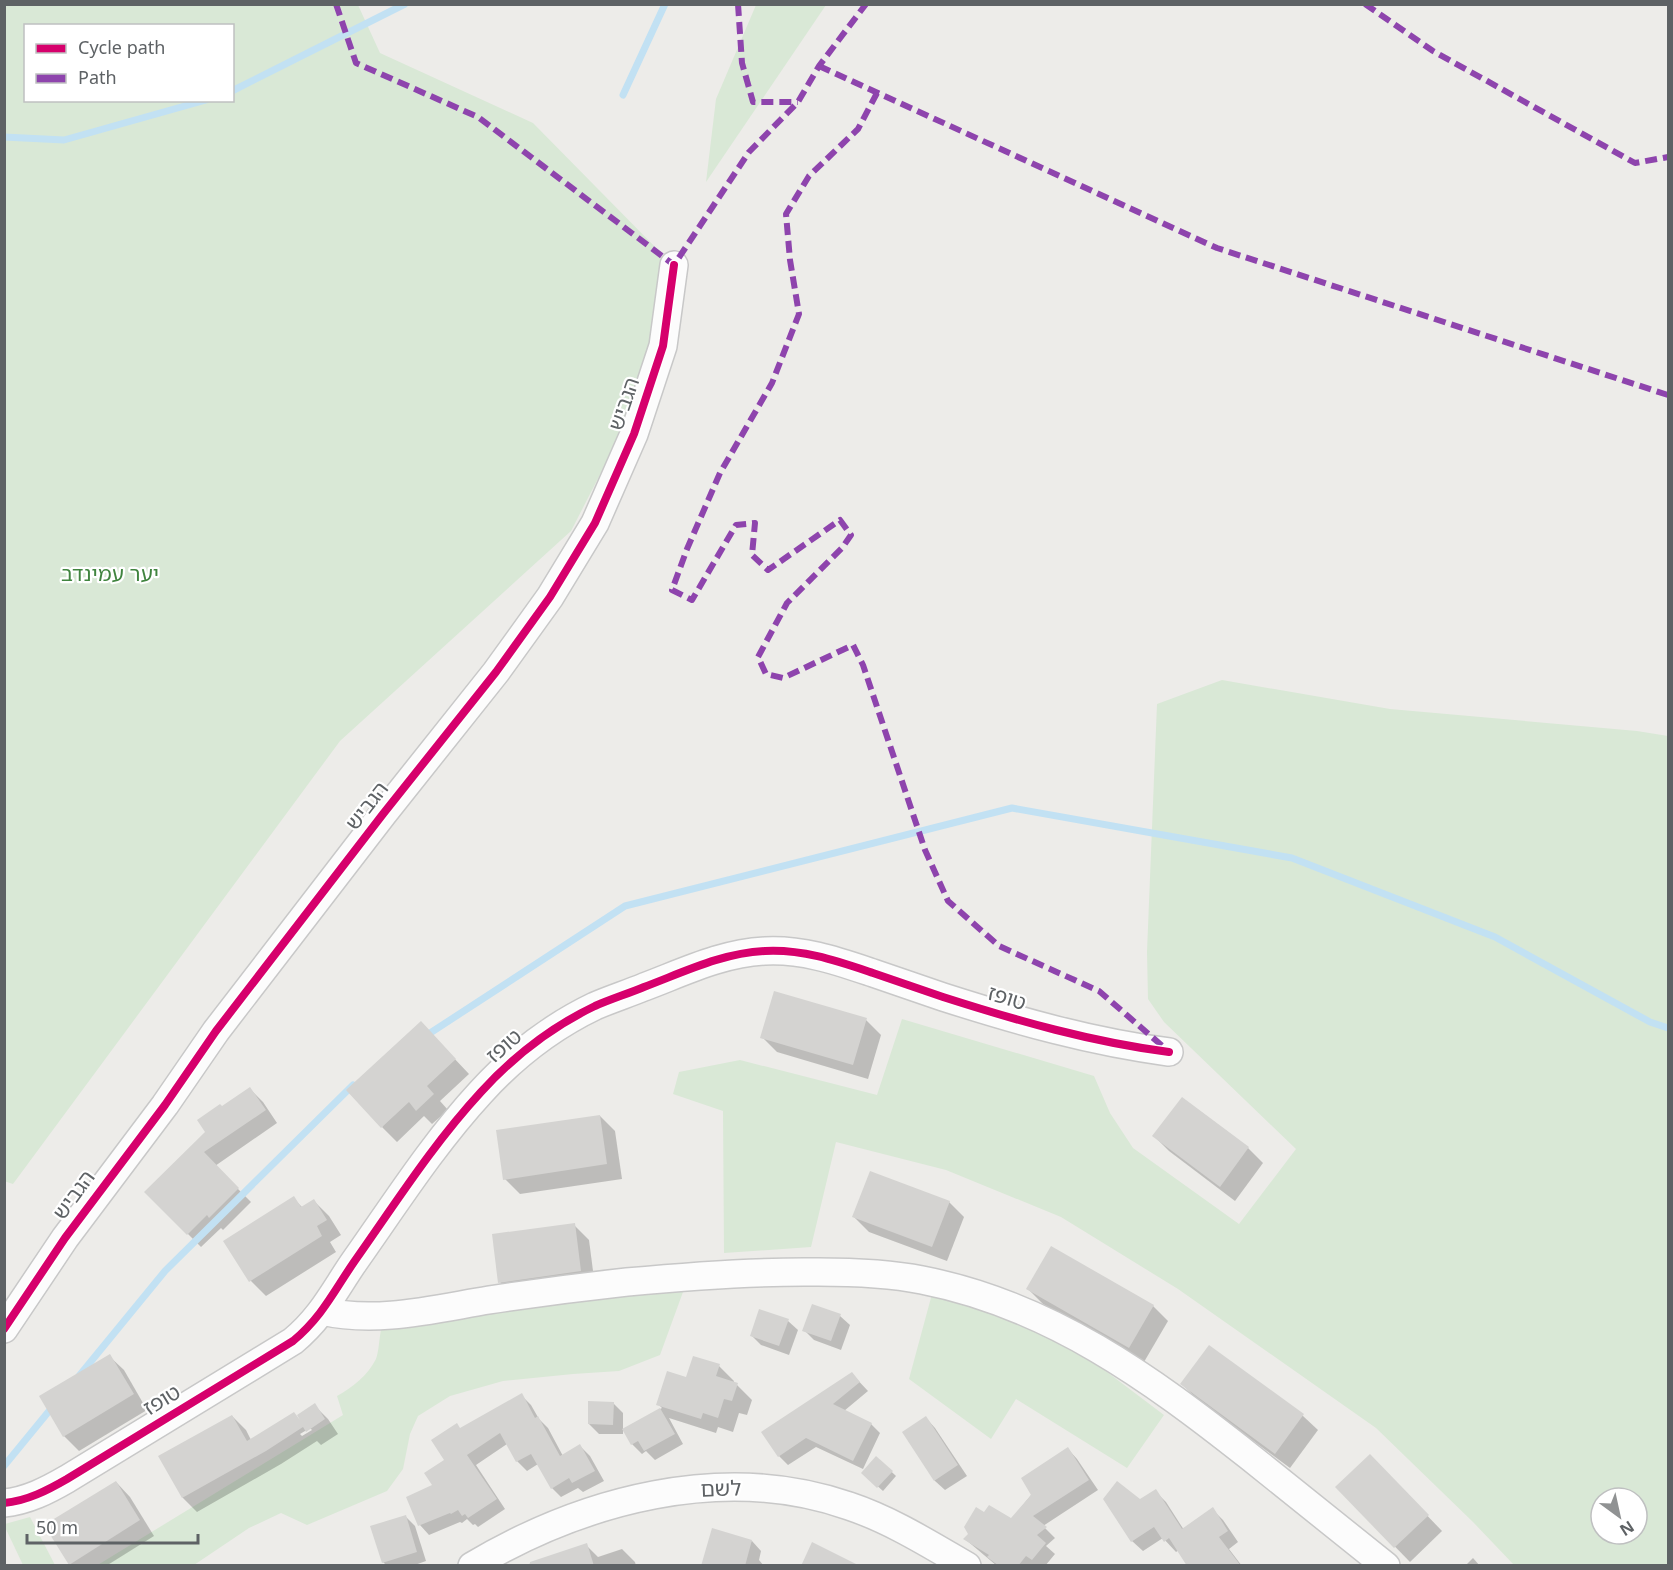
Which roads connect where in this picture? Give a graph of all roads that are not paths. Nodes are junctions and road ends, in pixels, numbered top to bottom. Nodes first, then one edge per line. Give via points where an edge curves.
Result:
1 (674, 265) dead end
2 (1169, 1052) dead end
3 (322, 1311) junction
4 (4, 1329) edge
5 (4, 1503) edge
6 (472, 1566) edge
7 (967, 1566) edge
8 (1386, 1566) edge

1 - 4 street, הגביש via 663,346 634,434 595,523 550,597 216,1031 64,1238
2 - 3 street, טופז via 1104,1042 1037,1025 805,953 763,951 718,958 595,1006 554,1029 517,1057 436,1145
3 - 5 street, טופז via 303,1333 282,1348 67,1479 28,1498
3 - 8 street via 356,1316 395,1315 602,1285 759,1272 875,1273 965,1290 1046,1321 1153,1383
6 - 7 street, לשם via 534,1533 607,1506 674,1492 735,1487 794,1492 849,1506 904,1530

